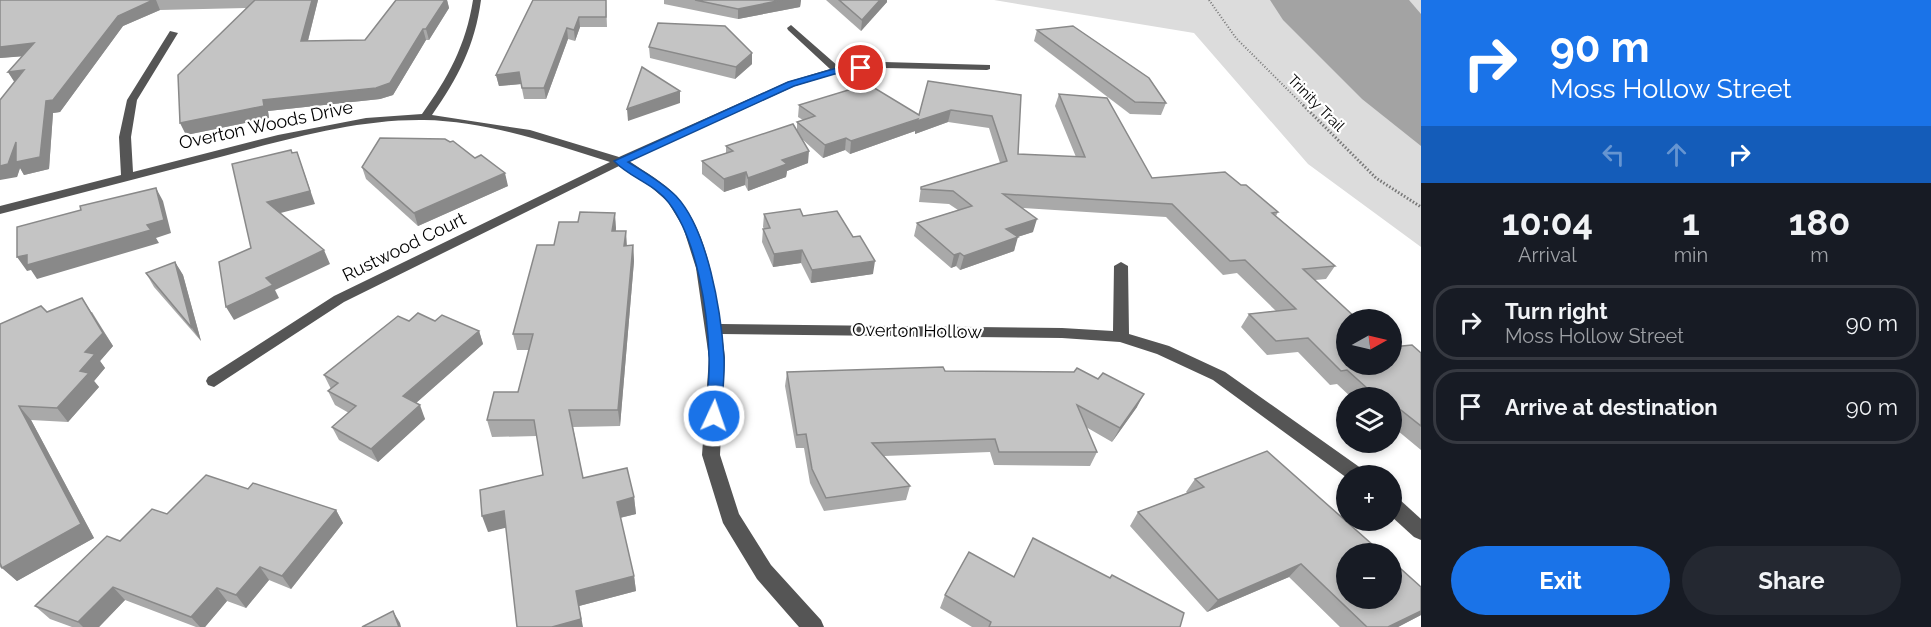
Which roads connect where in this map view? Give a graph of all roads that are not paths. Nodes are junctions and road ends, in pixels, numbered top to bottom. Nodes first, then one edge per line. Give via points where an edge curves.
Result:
1 (477, 0) edge
2 (791, 28) dead end
3 (173, 33) dead end
4 (987, 67) dead end
5 (837, 70) junction
6 (425, 117) junction
7 (620, 161) junction
8 (128, 175) junction
9 (0, 210) edge
10 (1121, 266) dead end
11 (714, 329) junction
12 (1121, 338) junction
13 (214, 381) dead end
14 (1343, 465) edge
15 (1402, 514) edge
16 (1421, 531) edge
17 (813, 627) edge

1 - 6 street via 474,28 458,71
2 - 5 street
3 - 8 street via 132,100 125,137
4 - 5 street, Rustwood Court via 884,65
5 - 7 street, Rustwood Court via 791,84
6 - 7 street, Overton Woods Drive via 530,133
6 - 8 street, Overton Woods Drive via 366,121 278,138
7 - 11 street, Overton Woods Drive via 673,200 690,227 703,268
7 - 13 street, Rustwood Court via 339,298
8 - 9 street, Overton Woods Drive
10 - 12 street
11 - 12 street, Overton Hollow via 1062,333
11 - 17 street, Overton Woods Drive via 717,358 711,455 730,517 764,572
12 - 14 street, Overton Hollow via 1163,350 1219,376
15 - 16 street

